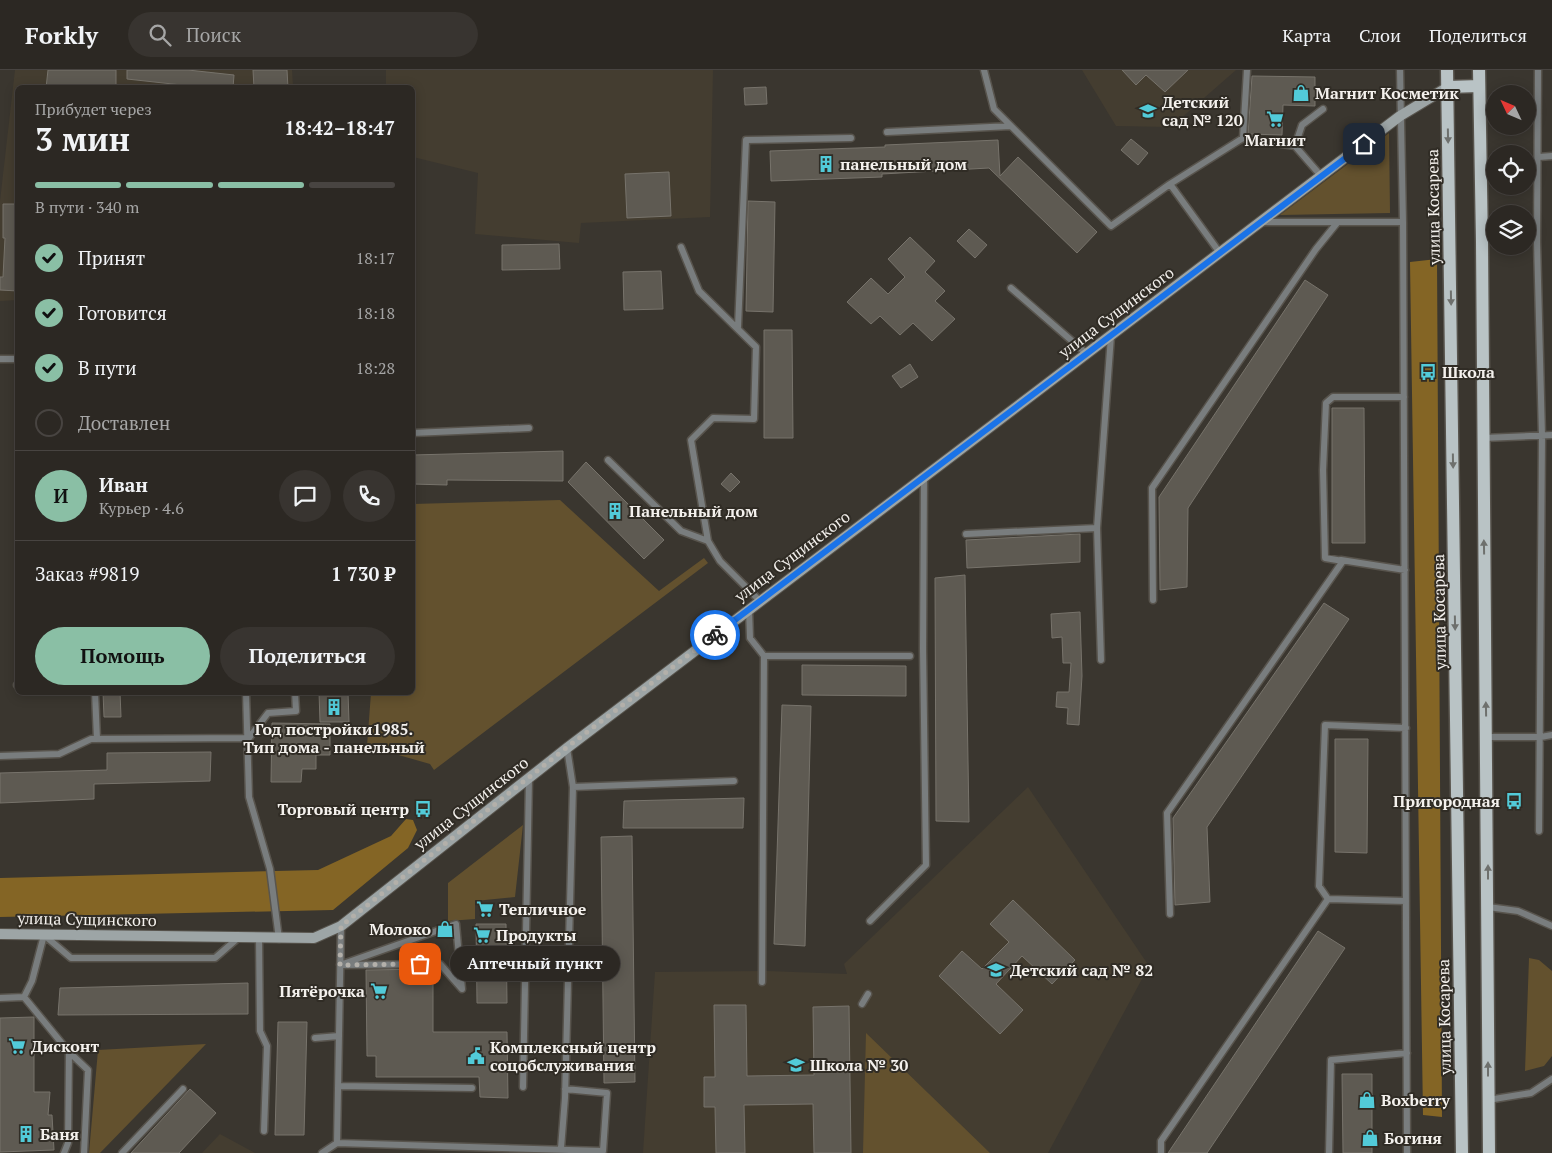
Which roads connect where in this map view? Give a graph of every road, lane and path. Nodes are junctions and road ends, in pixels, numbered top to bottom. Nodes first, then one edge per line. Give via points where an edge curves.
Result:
1 (984, 70) edge
2 (1247, 70) edge
3 (1400, 70) edge
4 (1447, 70) edge
5 (1479, 70) edge
6 (1538, 70) edge
7 (1479, 86) junction
8 (1448, 87) junction
9 (1323, 109) dead end
10 (1400, 116) junction
11 (1011, 126) junction
12 (887, 132) dead end
13 (851, 138) dead end
14 (1243, 138) junction
15 (1294, 146) junction
16 (1552, 156) edge
17 (1539, 157) junction
18 (1322, 177) junction
19 (1170, 184) junction
20 (1262, 222) junction
21 (1403, 222) junction
22 (1337, 223) junction
23 (681, 247) dead end
24 (1220, 253) junction
25 (1011, 288) dead end
26 (738, 327) junction
27 (1111, 336) junction
28 (1087, 354) junction
29 (0, 359) edge
30 (15, 359) edge
31 (1404, 397) junction
32 (529, 428) dead end
33 (415, 433) edge
34 (1552, 435) edge
35 (1542, 436) junction
36 (1483, 438) junction
37 (608, 460) dead end
38 (924, 477) junction
39 (1097, 528) junction
40 (966, 534) dead end
41 (708, 541) junction
42 (1343, 561) junction
43 (1405, 570) junction
44 (1153, 600) dead end
45 (760, 601) junction
46 (749, 609) junction
47 (764, 656) junction
48 (910, 656) dead end
49 (1101, 660) dead end
50 (95, 695) edge
51 (246, 695) edge
52 (295, 695) edge
53 (1406, 728) junction
54 (1552, 735) edge
55 (1487, 737) junction
56 (1541, 737) junction
57 (97, 738) junction
58 (249, 738) junction
59 (566, 748) junction
60 (0, 756) edge
61 (529, 779) junction
62 (734, 781) dead end
63 (573, 788) junction
64 (1539, 831) dead end
65 (1328, 899) junction
66 (1406, 901) junction
67 (1488, 907) junction
68 (1170, 914) dead end
69 (870, 921) dead end
70 (341, 926) junction
71 (1552, 926) edge
72 (0, 934) edge
73 (44, 935) junction
74 (238, 938) junction
75 (258, 938) junction
76 (278, 939) junction
77 (340, 965) junction
78 (762, 982) dead end
79 (868, 994) dead end
80 (24, 997) junction
81 (0, 998) edge
82 (862, 1004) dead end
83 (339, 1036) junction
84 (315, 1038) dead end
85 (69, 1052) junction
86 (1407, 1053) junction
87 (1552, 1079) edge
88 (1543, 1085) junction
89 (338, 1086) junction
90 (523, 1087) dead end
91 (1552, 1087) edge
92 (472, 1088) dead end
93 (183, 1089) dead end
94 (565, 1089) junction
95 (1488, 1100) junction
96 (264, 1131) dead end
97 (337, 1143) junction
98 (561, 1148) junction
99 (64, 1153) edge
100 (84, 1153) edge
101 (122, 1153) edge
102 (323, 1153) edge
103 (1161, 1153) edge
104 (1329, 1153) edge
105 (1408, 1153) edge
106 (1462, 1153) edge
107 (1489, 1153) edge

1 - 11 lane via 994,109
2 - 14 lane
3 - 10 lane
4 - 8 main road, улица Косарева
5 - 7 main road
6 - 17 lane
7 - 8 main road, улица Сущинского
7 - 36 main road
8 - 10 street, улица Сущинского
8 -> 106 main road, улица Косарева
9 - 15 lane via 1302,126
10 - 18 street, улица Сущинского
10 - 21 lane
11 - 12 lane
11 - 19 lane via 1111,226
13 - 26 lane via 746,140
14 - 15 lane
14 - 19 lane
15 - 18 lane
16 - 17 lane
17 - 35 lane via 1537,242
18 - 20 street, улица Сущинского
19 - 24 lane
20 - 22 lane
20 - 24 street, улица Сущинского
21 - 22 lane
21 - 31 lane
22 - 44 lane via 1152,488
23 - 26 lane via 699,291
24 - 27 street, улица Сущинского
25 - 28 lane
26 - 41 lane via 756,347 754,419 713,418 691,440
27 - 28 street, улица Сущинского
27 - 39 lane
28 - 38 street, улица Сущинского
29 - 30 lane
31 - 42 lane via 1332,397 1326,404 1323,470 1325,558
31 - 43 lane
32 - 33 lane
34 - 35 lane
35 - 36 lane
35 - 56 lane
55 -> 36 main road
37 - 41 lane via 681,531
38 - 45 street, улица Сущинского
38 - 69 lane via 926,865
39 - 40 lane
39 - 49 lane
41 - 45 lane via 720,561
42 - 43 lane
42 - 68 lane via 1167,813
43 - 53 lane
45 - 46 street, улица Сущинского
46 - 47 lane via 750,638
46 - 59 street, улица Сущинского
47 - 48 lane
47 - 78 lane
50 - 57 lane
51 - 58 lane
52 - 58 lane via 296,712 268,713
53 - 65 lane via 1325,726 1320,886
53 - 66 lane
54 - 56 lane
55 - 56 lane
67 -> 55 main road
56 - 64 lane
57 - 58 lane
57 - 60 lane via 59,754
58 - 76 lane via 249,797 270,869
59 - 61 street, улица Сущинского
59 - 63 lane
61 - 70 street, улица Сущинского
61 - 90 lane
62 - 63 lane
63 - 94 lane
65 - 66 lane
65 - 103 lane via 1161,1141
66 - 86 lane
67 - 71 lane via 1518,911
95 -> 67 main road
70 - 76 street, улица Сущинского via 314,938
70 - 77 lane
72 - 73 street, улица Сущинского
73 - 74 street, улица Сущинского
73 - 74 lane via 71,958 215,958
73 - 80 lane via 32,981
74 - 75 street, улица Сущинского
75 - 76 street, улица Сущинского
75 - 96 lane via 260,1031 267,1046
77 - 77 lane via 440,964 462,989 456,924
77 - 83 lane
79 - 82 lane
80 - 81 lane
80 - 85 lane
83 - 84 lane
83 - 89 lane
85 - 99 lane via 68,1143
85 - 100 lane via 88,1070
86 - 104 lane via 1331,1060
86 - 105 lane
87 - 88 lane
88 - 91 lane
88 - 95 lane via 1531,1093
89 - 92 lane
89 - 97 lane
93 - 101 lane
94 - 98 lane
94 - 98 lane via 607,1093 603,1151
95 - 107 main road
97 - 98 lane
97 - 102 lane

